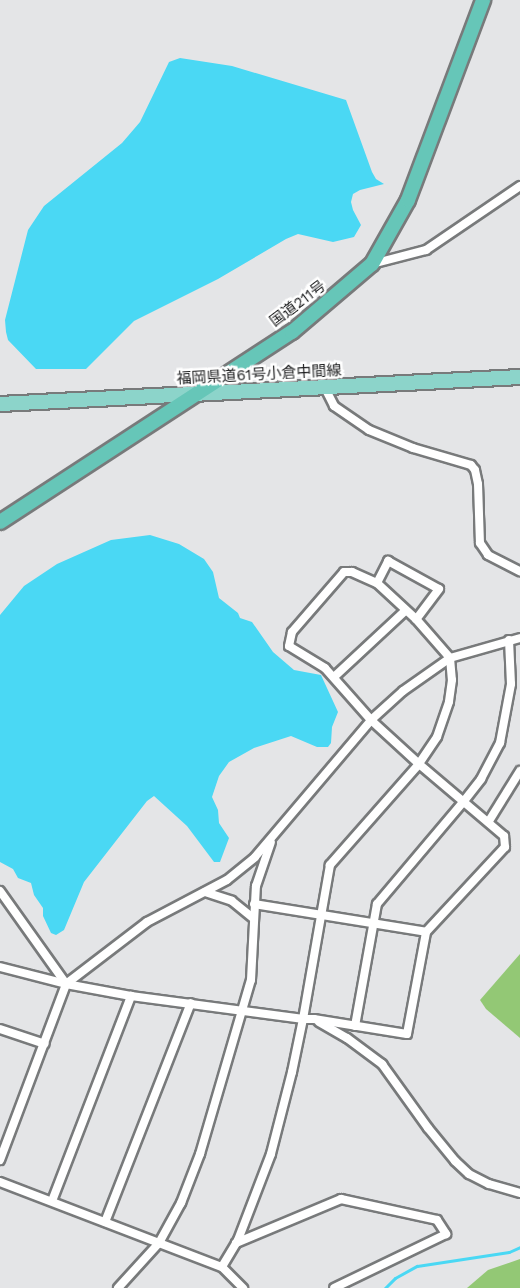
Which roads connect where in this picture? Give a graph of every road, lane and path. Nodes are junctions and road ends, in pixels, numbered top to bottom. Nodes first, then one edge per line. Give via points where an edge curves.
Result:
1 (483, 0) edge
2 (520, 186) edge
3 (372, 264) junction
4 (520, 377) edge
5 (325, 388) junction
6 (195, 395) junction
7 (0, 404) edge
8 (0, 522) edge
9 (520, 571) edge
10 (377, 583) junction
11 (406, 610) junction
12 (416, 619) junction
13 (520, 638) edge
14 (509, 640) junction
15 (450, 658) junction
16 (334, 677) junction
17 (371, 720) junction
18 (419, 764) junction
19 (520, 771) edge
20 (464, 801) junction
21 (489, 821) junction
22 (272, 839) junction
23 (0, 891) edge
24 (205, 892) junction
25 (254, 904) junction
26 (321, 916) junction
27 (254, 920) junction
28 (373, 924) junction
29 (426, 932) junction
30 (0, 967) edge
31 (66, 984) junction
32 (131, 996) junction
33 (191, 1003) junction
34 (243, 1010) junction
35 (303, 1019) junction
36 (314, 1019) junction
37 (355, 1026) junction
38 (0, 1029) edge
39 (45, 1044) junction
40 (0, 1160) edge
41 (0, 1182) edge
42 (520, 1193) edge
43 (52, 1201) junction
44 (105, 1222) junction
45 (159, 1243) junction
46 (237, 1243) junction
47 (222, 1267) junction
48 (118, 1288) edge
49 (243, 1288) edge
50 (334, 1288) edge

1 - 3 highway, 国道211号 via 408,200
2 - 3 street via 426,250
3 - 6 highway, 国道211号 via 292,332
4 - 5 main road, 福岡県道61号小倉中間線
5 - 6 main road, 福岡県道61号小倉中間線
5 - 9 street via 334,406 369,430 471,465 478,484 480,543 488,555
6 - 7 main road, 福岡県道61号小倉中間線
6 - 8 highway, 国道211号
10 - 11 street
10 - 12 street via 388,561 440,589
10 - 16 street via 344,572 292,632 289,646
11 - 12 street
11 - 16 street
12 - 15 street
13 - 14 street
14 - 15 street
14 - 20 street via 511,684 505,725 490,761
15 - 17 street via 403,690
15 - 18 street via 452,680 443,722
16 - 17 street
17 - 18 street
17 - 22 street
18 - 20 street
18 - 26 street via 330,865
19 - 21 street
20 - 21 street
20 - 28 street via 383,895
21 - 29 street via 504,836 505,847
22 - 24 street via 255,858
22 - 25 street
23 - 31 street
24 - 27 street via 232,901
24 - 31 street via 147,922
25 - 26 street
25 - 27 street
26 - 28 street
26 - 35 street
27 - 34 street via 251,980
28 - 29 street
28 - 37 street
29 - 37 street via 407,1034
30 - 31 street
31 - 32 street
31 - 39 street
32 - 33 street
32 - 43 street
33 - 34 street
33 - 44 street
34 - 35 street
34 - 45 street via 200,1154 181,1203
35 - 36 street
35 - 46 street via 271,1154
36 - 37 street
36 - 42 street via 382,1064 428,1128 469,1174
38 - 39 street
39 - 40 street
41 - 43 street
43 - 44 street
44 - 45 street
45 - 47 street
45 - 48 street
46 - 47 street
46 - 50 street via 341,1199 436,1220 446,1234
47 - 49 street

